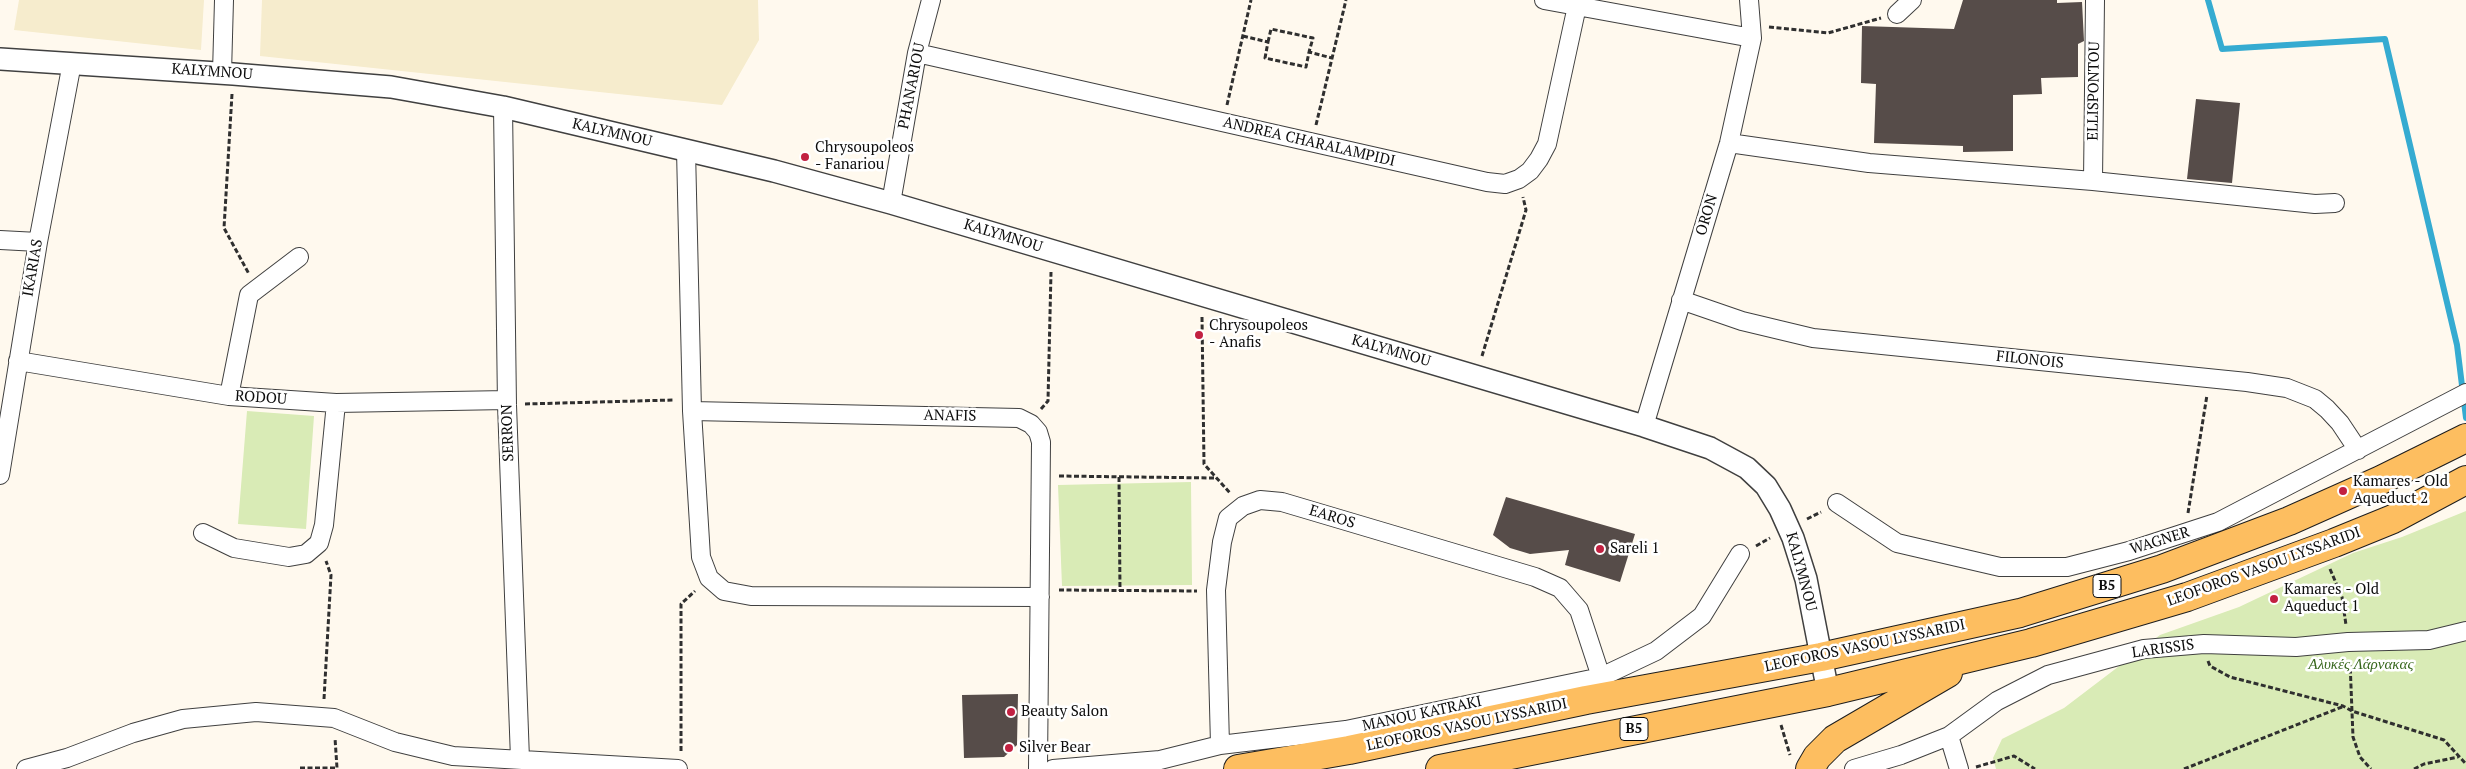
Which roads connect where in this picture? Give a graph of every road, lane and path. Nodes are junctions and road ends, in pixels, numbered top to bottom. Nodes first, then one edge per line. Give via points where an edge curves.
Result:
1 (224, 0) edge
2 (931, 0) edge
3 (1251, 0) edge
4 (1346, 0) edge
5 (1544, 0) edge
6 (1749, 0) edge
7 (1912, 0) edge
8 (2094, 0) edge
9 (1578, 6) junction
10 (1897, 14) joint
11 (1752, 31) junction
12 (1243, 36) junction
13 (1268, 42) junction
14 (1310, 52) junction
15 (917, 53) junction
16 (1332, 58) junction
17 (0, 59) edge
18 (72, 63) junction
19 (228, 73) junction
20 (503, 107) junction
21 (1225, 113) dead end
22 (1312, 143) junction
23 (1729, 143) junction
24 (686, 150) junction
25 (1518, 179) junction
26 (2093, 181) junction
27 (891, 203) junction
28 (2335, 203) dead end
29 (0, 240) edge
30 (38, 242) junction
31 (1052, 250) junction
32 (299, 257) dead end
33 (257, 289) junction
34 (1202, 295) junction
35 (1681, 300) junction
36 (18, 361) junction
37 (1476, 376) junction
38 (2209, 378) junction
39 (2466, 393) edge
40 (229, 396) junction
41 (507, 402) junction
42 (336, 403) junction
43 (692, 405) junction
44 (1031, 424) junction
45 (1644, 426) junction
46 (2466, 438) edge
47 (2358, 450) junction
48 (0, 475) edge
49 (1041, 476) junction
50 (1119, 477) junction
51 (1214, 478) junction
52 (2466, 480) edge
53 (1837, 503) dead end
54 (1243, 506) junction
55 (203, 533) dead end
56 (2184, 533) junction
57 (319, 543) junction
58 (1740, 554) dead end
59 (709, 578) junction
60 (1216, 590) junction
61 (1120, 591) junction
62 (1040, 594) junction
63 (2465, 632) edge
64 (2204, 644) junction
65 (1978, 656) junction
66 (1821, 657) junction
67 (1601, 677) junction
68 (1828, 692) junction
69 (2343, 706) junction
70 (2352, 711) junction
71 (328, 718) junction
72 (1780, 720) dead end
73 (1949, 736) junction
74 (1220, 745) junction
75 (2458, 757) junction
76 (520, 759) junction
77 (1800, 763) edge
78 (679, 764) edge
79 (2466, 764) edge
80 (300, 768) edge
81 (26, 769) edge
82 (1038, 769) edge
83 (1053, 769) edge
84 (1238, 769) edge
85 (1440, 769) edge
86 (1854, 769) edge
87 (1959, 769) edge
88 (1970, 769) edge
89 (2035, 769) edge
90 (2184, 769) edge
91 (2371, 769) edge
92 (2414, 769) edge

1 - 19 street
2 - 15 street, PHANARIOU
3 - 12 path
4 - 16 path
5 - 9 street
6 - 11 street, ORON
7 - 10 street
8 - 26 street, ELLISPONTOU
9 - 11 street
9 - 25 street via 1546,144 1540,159
10 - 11 path via 1828,33
11 - 23 street, ORON
12 - 13 path
12 - 21 path
13 - 14 path via 1270,29 1313,38
13 - 14 path via 1265,58 1306,67
14 - 16 path
15 - 22 street, ANDREA CHARALAMPIDI
15 - 27 street, PHANARIOU
16 - 22 path
17 - 18 street, KALYMNOU
18 - 19 street, KALYMNOU
18 - 30 street, IKARIAS
19 - 20 street, KALYMNOU via 391,87
19 - 33 path via 224,228
20 - 24 street, KALYMNOU
20 - 41 street, SERRON
22 - 25 street, ANDREA CHARALAMPIDI via 1487,182 1505,184
23 - 26 street via 1869,163
23 - 35 street, ORON
24 - 27 street, KALYMNOU
24 - 43 street
25 - 37 path via 1526,210
26 - 28 street via 2315,204
27 - 31 street, KALYMNOU
29 - 30 street
30 - 36 street, IKARIAS
31 - 34 street, KALYMNOU
31 - 44 path via 1048,400
32 - 33 street
33 - 40 street via 248,295
34 - 37 street, KALYMNOU
34 - 51 path via 1204,464
35 - 38 street, FILONOIS via 1742,321 1813,338
35 - 45 street, ORON
36 - 40 street, RODOU
36 - 48 street, IKARIAS
37 - 45 street, KALYMNOU
38 - 47 street, FILONOIS via 2301,392 2327,409
38 - 56 path
39 - 47 street, WAGNER
40 - 42 street, RODOU
41 - 42 street, RODOU
41 - 43 path
41 - 76 street, SERRON
42 - 57 street via 324,526
43 - 44 street, ANAFIS via 1019,418
43 - 59 street via 701,557
44 - 49 street via 1041,442
45 - 66 street, KALYMNOU via 1710,448 1747,468 1766,486 1793,538 1806,579
46 - 66 main road, LEOFOROS VASOU LYSSARIDI / B5 via 2289,521 2162,569 2020,613
47 - 56 street, WAGNER via 2218,522
49 - 50 path
49 - 62 street
50 - 51 path
50 - 61 path
51 - 54 path
52 - 65 main road, LEOFOROS VASOU LYSSARIDI / B5 via 2393,519 2187,597
53 - 56 street, WAGNER via 1897,543 2000,567 2067,567
54 - 60 street via 1228,518
54 - 67 street, EAROS via 1260,500 1282,502 1535,577 1560,588 1579,610
55 - 57 street via 234,548 289,557 306,554
57 - 71 path via 331,575
58 - 67 street, MANOU KATRAKI via 1702,616 1656,651
59 - 62 street via 724,591 751,596
59 - 78 path via 681,604
60 - 61 path
60 - 74 street
61 - 62 path
62 - 82 street
63 - 64 street, LARISSIS via 2429,640 2296,647
64 - 69 path via 2210,666 2230,677
64 - 73 street, LARISSIS via 2144,649 2048,675 1997,701
65 - 68 main road, LEOFOROS VASOU LYSSARIDI / B5
65 - 77 main road via 1835,739 1817,757
66 - 68 street, KALYMNOU
66 - 84 main road, LEOFOROS VASOU LYSSARIDI / B5
67 - 74 street, MANOU KATRAKI via 1346,730
68 - 85 main road, LEOFOROS VASOU LYSSARIDI / B5
69 - 70 path
69 - 90 path
70 - 75 path via 2444,740
70 - 91 path via 2353,737 2360,757
71 - 76 street via 394,742 453,756
71 - 80 path via 336,768
71 - 81 street via 256,712 183,718
72 - 77 path
73 - 86 street, LARISSIS
73 - 87 street
74 - 83 street, MANOU KATRAKI via 1160,760
75 - 79 path
75 - 92 path
76 - 78 street
88 - 89 path via 2014,756

